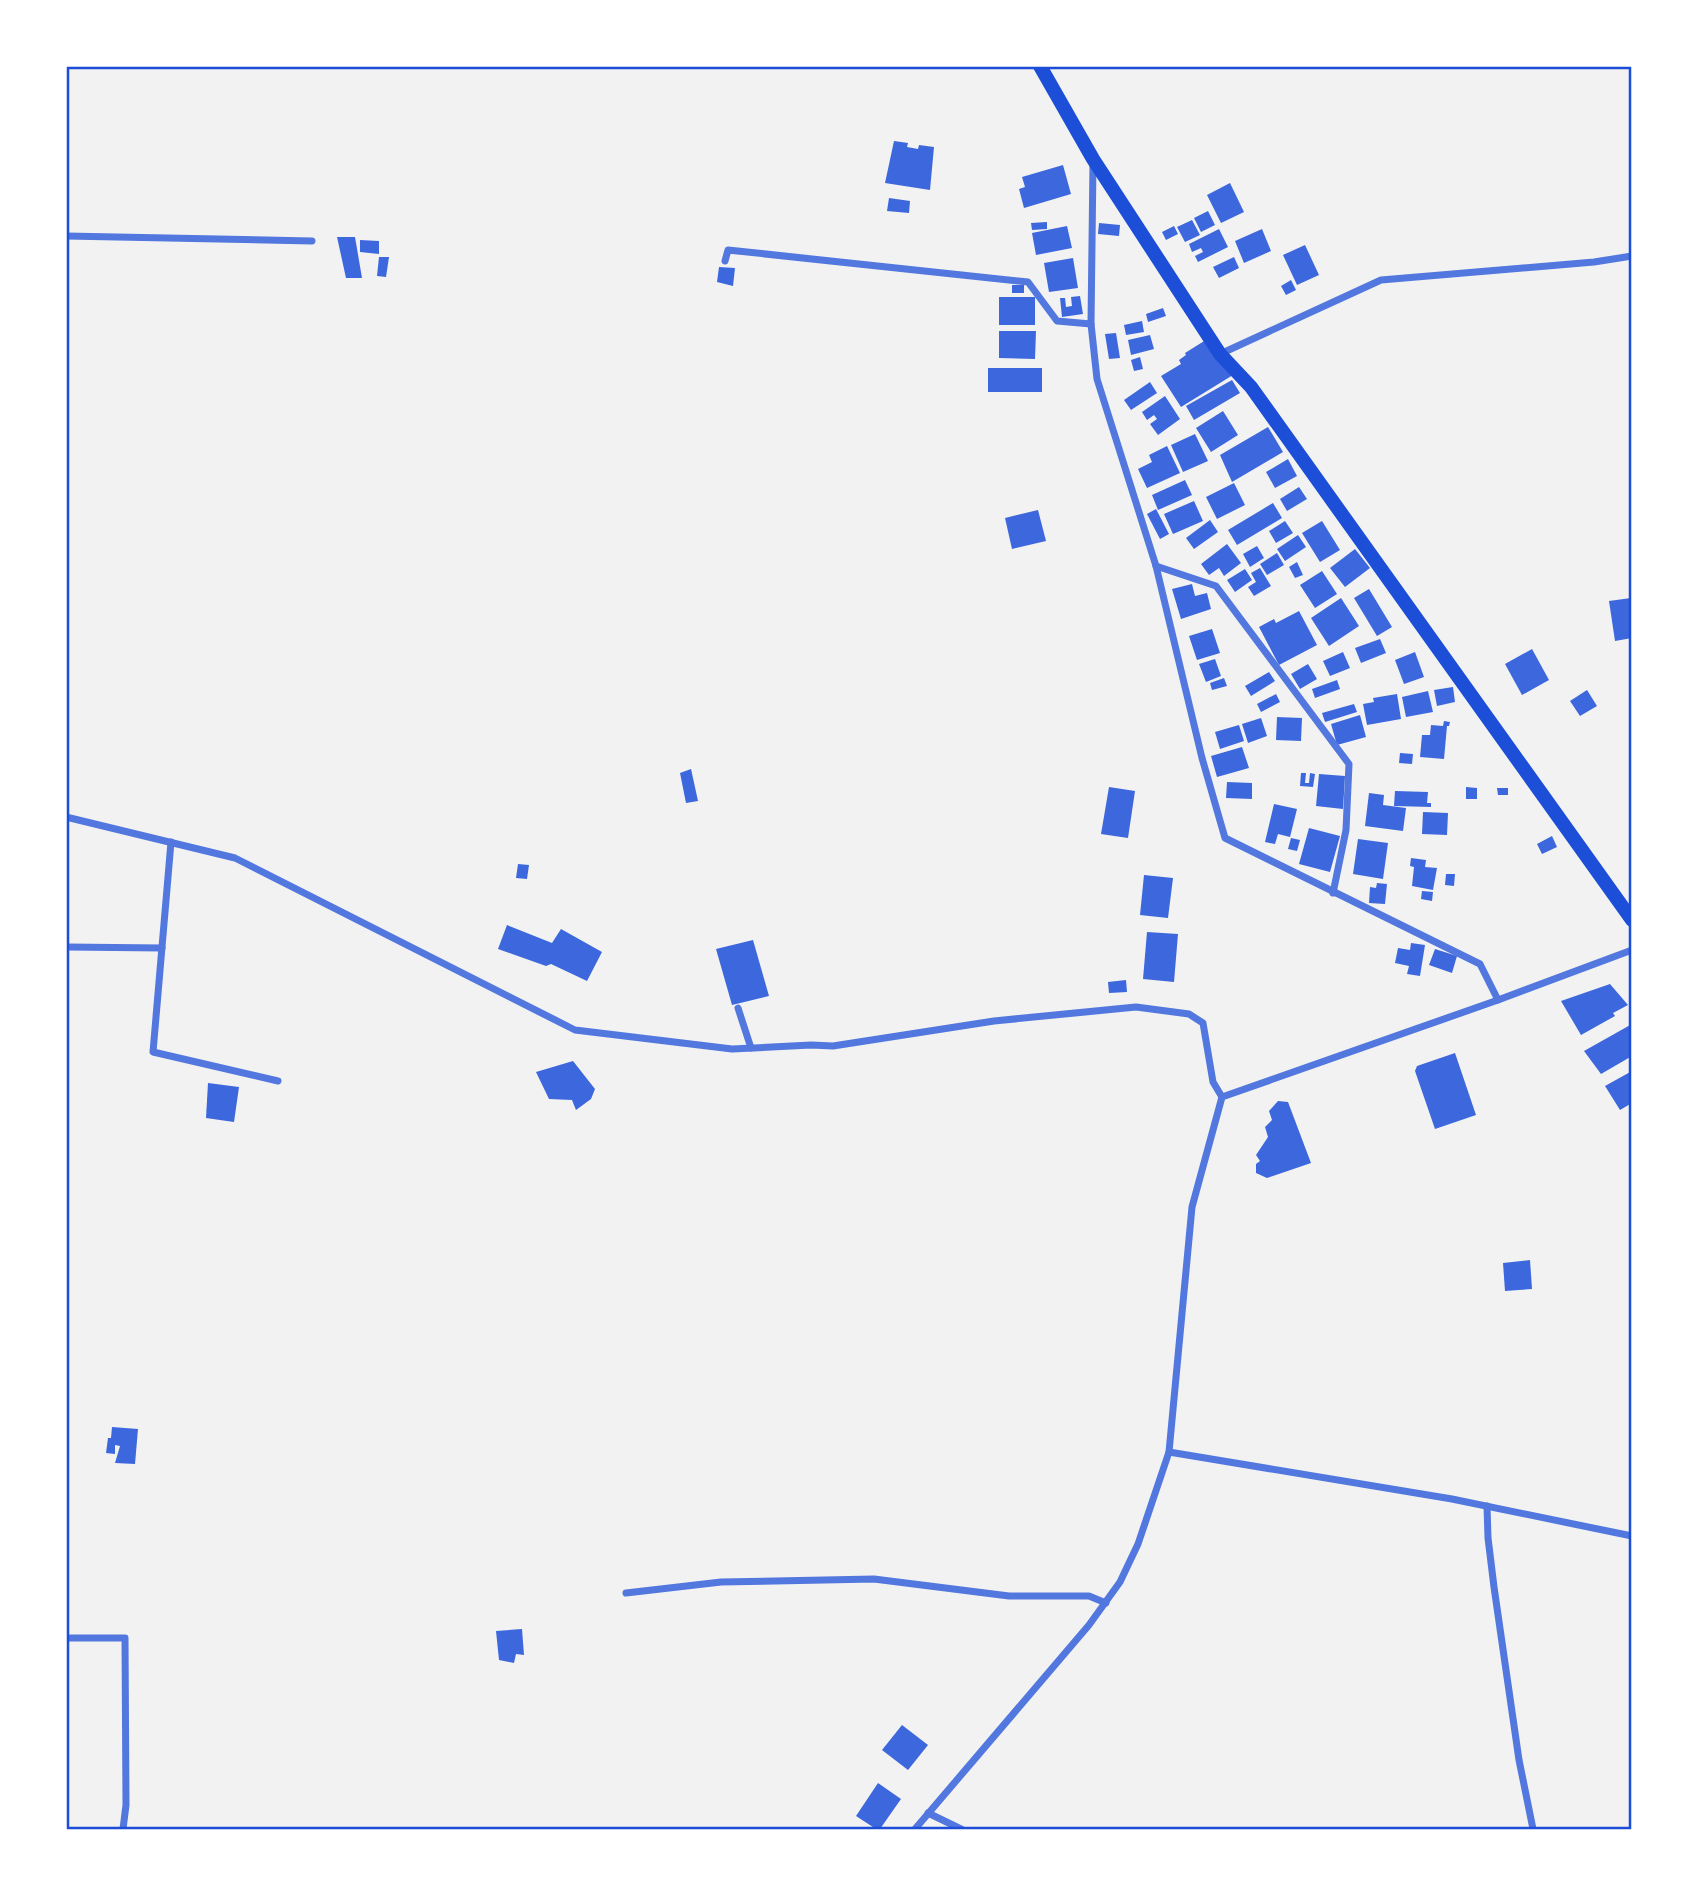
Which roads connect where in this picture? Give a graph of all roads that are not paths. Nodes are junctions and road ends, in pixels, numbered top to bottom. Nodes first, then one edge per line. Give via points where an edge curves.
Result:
1 (1041, 69) edge
2 (1093, 159) junction
3 (66, 236) edge
4 (312, 241) dead end
5 (1632, 256) edge
6 (725, 261) dead end
7 (1091, 324) junction
8 (1220, 354) junction
9 (1156, 566) junction
10 (66, 817) edge
11 (171, 842) junction
12 (1333, 893) junction
13 (1632, 920) edge
14 (66, 947) edge
15 (162, 948) junction
16 (1632, 950) edge
17 (1498, 1000) junction
18 (737, 1008) dead end
19 (751, 1048) junction
20 (278, 1081) dead end
21 (1222, 1097) junction
22 (1170, 1452) junction
23 (1487, 1506) junction
24 (1632, 1536) edge
25 (626, 1593) dead end
26 (1106, 1603) junction
27 (66, 1638) edge
28 (928, 1813) junction
29 (123, 1829) edge
30 (915, 1829) edge
31 (961, 1829) edge
32 (1533, 1829) edge

1 - 2 main road
2 - 7 street
2 - 8 main road
3 - 4 street
5 - 8 street via 1381,280
6 - 7 street via 728,250 1028,282 1057,321
7 - 9 street via 1097,379
8 - 13 main road via 1259,398
9 - 12 street via 1225,838
9 - 12 street via 1216,586 1349,764 1346,830
10 - 11 street
11 - 15 street
11 - 19 street via 235,858 575,1030
12 - 17 street via 1480,964
14 - 15 street
15 - 20 street via 153,1052
16 - 17 street
17 - 21 street
18 - 19 street
19 - 21 street via 833,1046 993,1021 1136,1007 1189,1014 1203,1023 1213,1082
21 - 22 street via 1192,1207
22 - 23 street
22 - 26 street via 1138,1544
23 - 24 street
23 - 32 street via 1494,1587
25 - 26 street via 721,1582 874,1580 1009,1595 1089,1596
26 - 28 street
27 - 29 street via 125,1638
28 - 30 street
28 - 31 street

